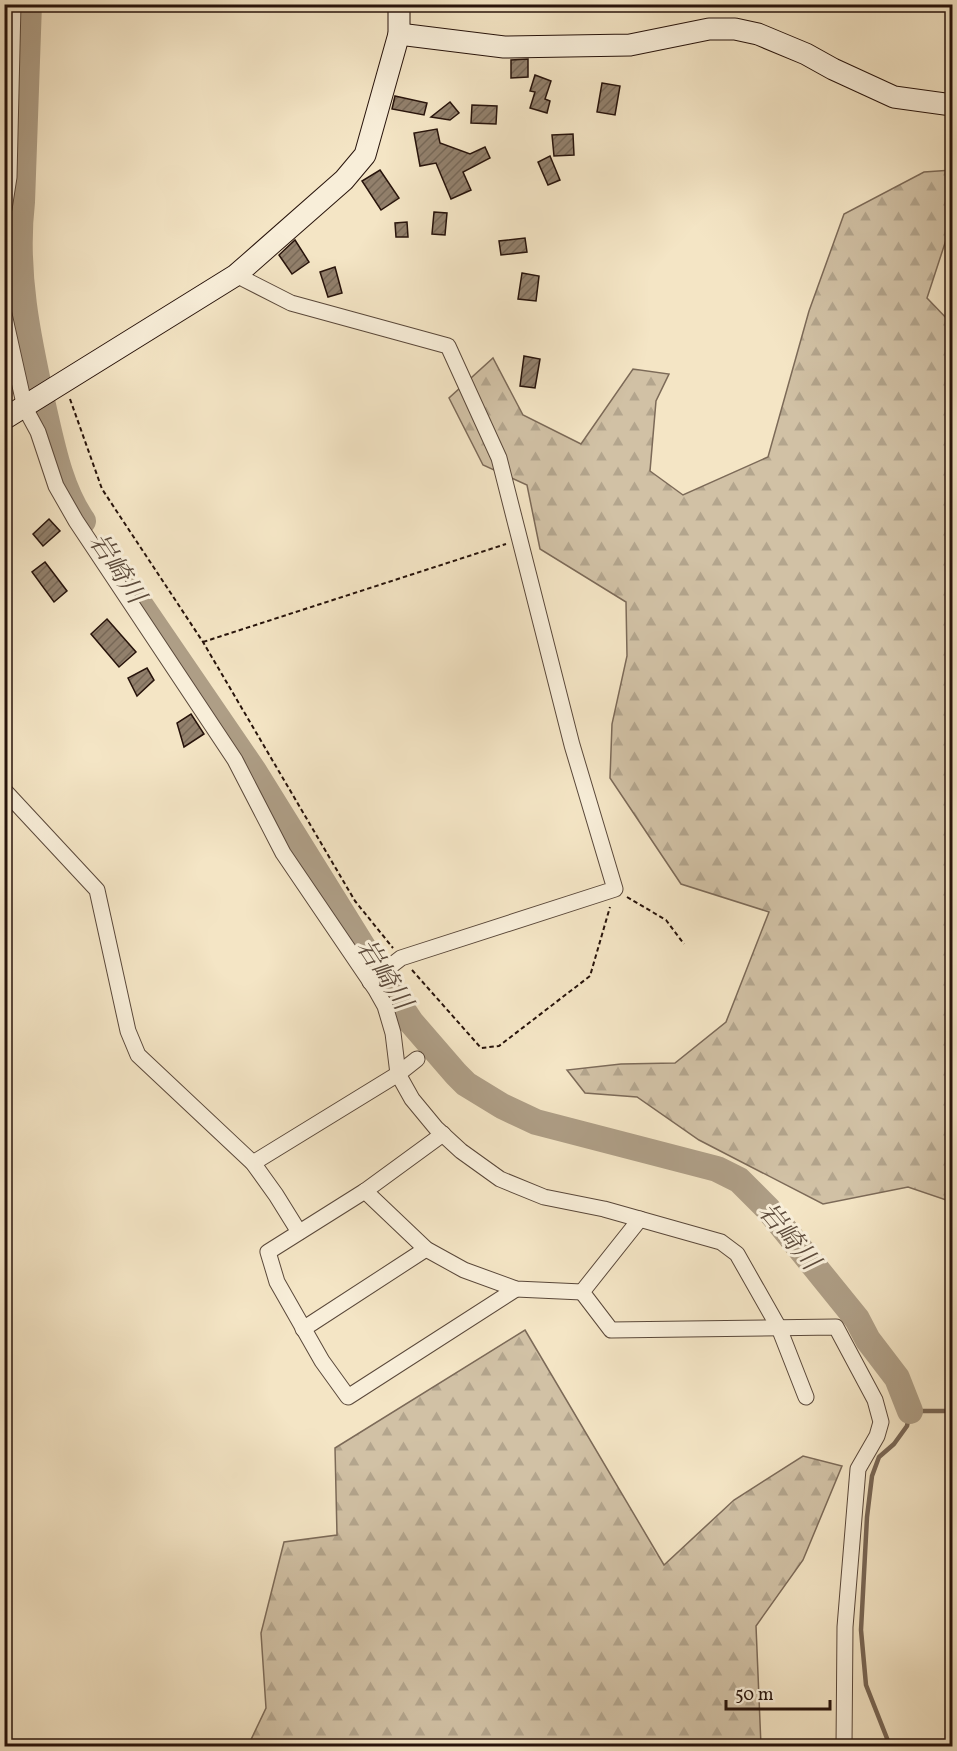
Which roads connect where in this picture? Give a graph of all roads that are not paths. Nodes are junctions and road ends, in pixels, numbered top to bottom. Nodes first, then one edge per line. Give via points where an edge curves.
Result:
1 (13, 4) edge
2 (399, 4) edge
3 (399, 34) junction
4 (952, 105) edge
5 (4, 209) edge
6 (236, 275) junction
7 (4, 314) edge
8 (29, 405) junction
9 (4, 419) edge
10 (4, 790) edge
11 (370, 982) junction
12 (417, 1059) dead end
13 (398, 1074) junction
14 (443, 1134) junction
15 (253, 1162) junction
16 (365, 1191) junction
17 (640, 1219) junction
18 (299, 1232) junction
19 (426, 1249) junction
20 (516, 1289) junction
21 (582, 1292) junction
22 (779, 1328) junction
23 (303, 1329) junction
24 (806, 1397) dead end
25 (844, 1746) edge

1 - 5 street via 9,177
2 - 3 street
3 - 4 street via 504,47 630,45 709,29 735,29 806,54 894,97
3 - 6 street via 365,154 344,180
6 - 8 street
6 - 11 street via 291,303 448,346 499,458 572,745 615,889 401,958
7 - 8 street
8 - 9 street
8 - 11 street via 56,486 76,521 235,760 282,853
10 - 15 street via 97,890 128,1031 138,1055
11 - 13 street via 385,1006
12 - 13 street
13 - 14 street via 412,1099
13 - 15 street
14 - 16 street
14 - 17 street via 500,1179 544,1197
15 - 18 street
16 - 18 street
16 - 19 street
17 - 21 street
17 - 22 street via 721,1242 737,1254
18 - 23 street via 268,1252 277,1282
19 - 20 street via 464,1270
19 - 23 street
20 - 21 street
20 - 23 street via 348,1397
21 - 22 street via 611,1330
22 - 24 street
22 - 25 street via 836,1328 875,1400 881,1422 858,1469 845,1627

